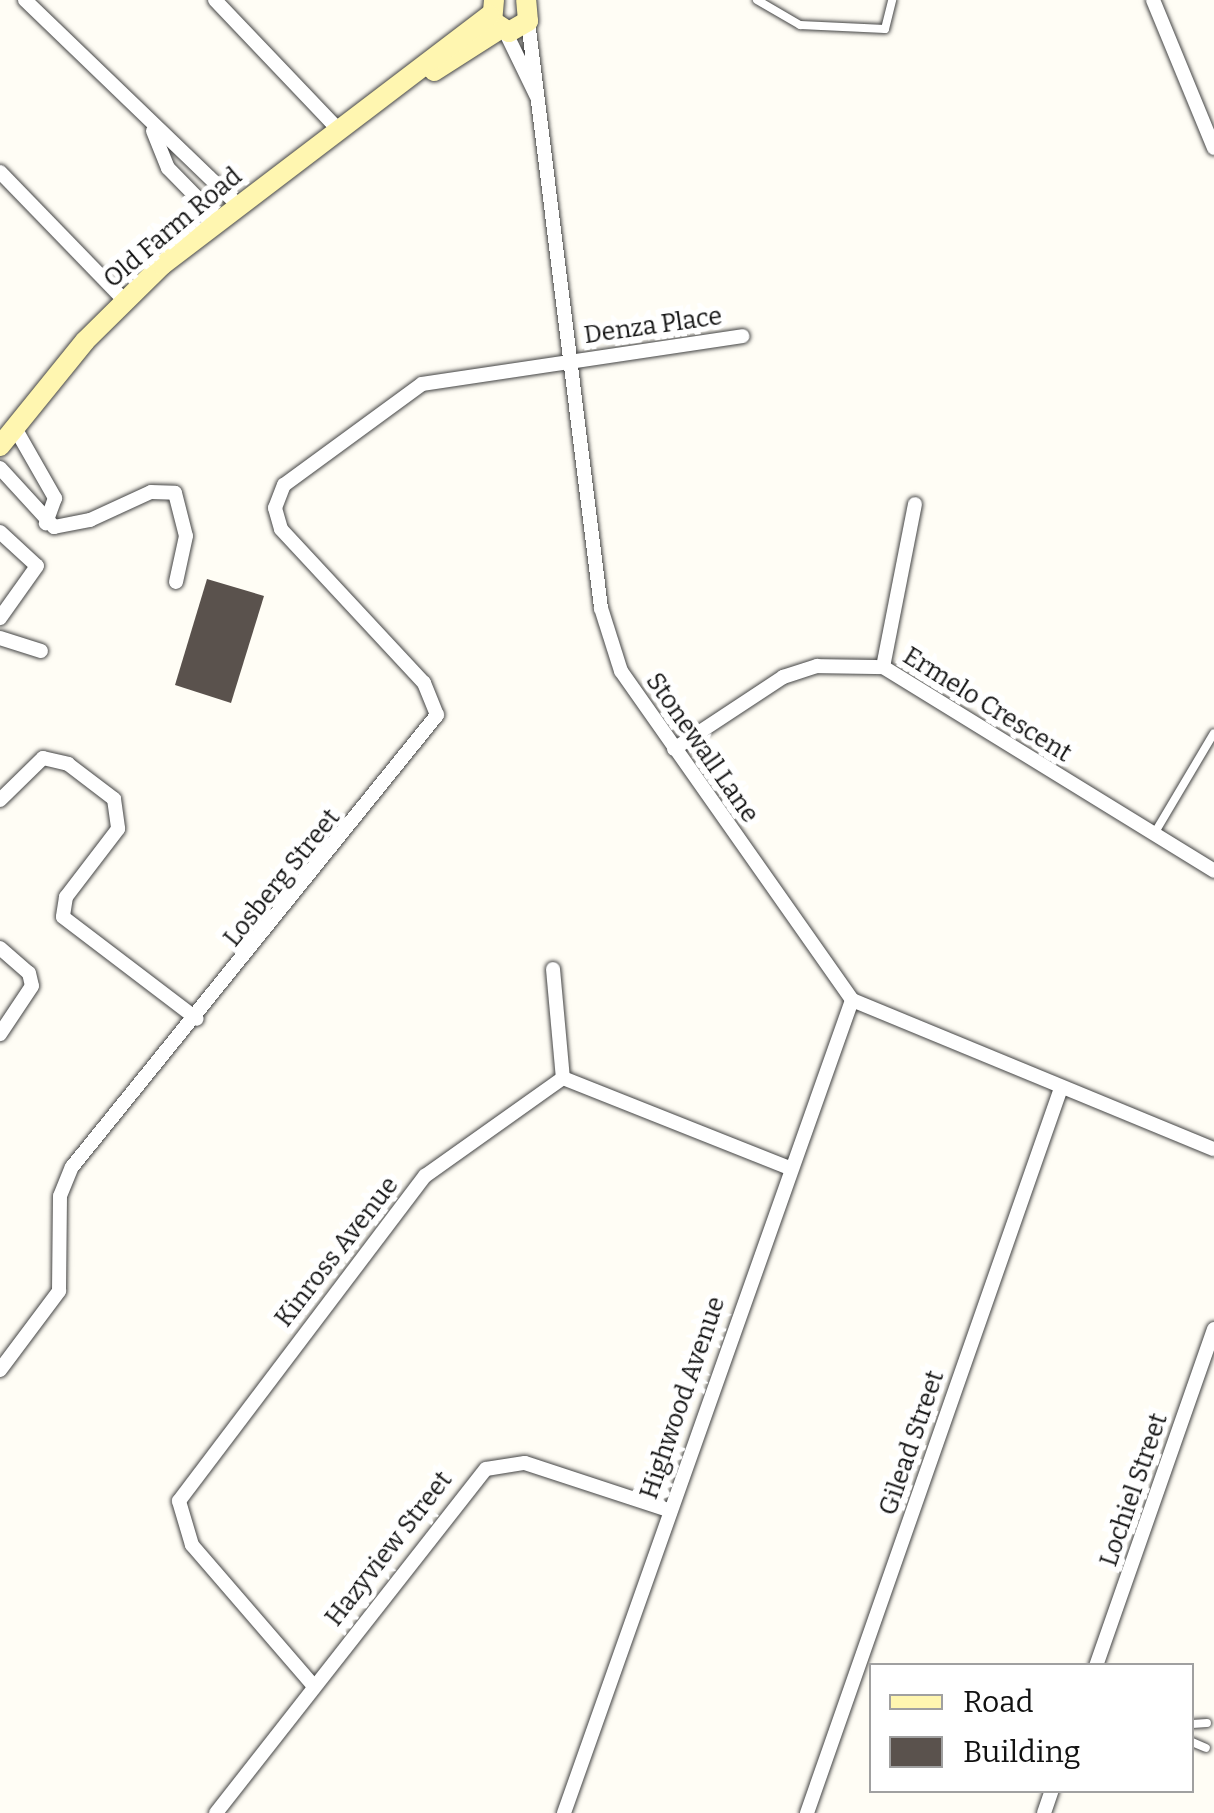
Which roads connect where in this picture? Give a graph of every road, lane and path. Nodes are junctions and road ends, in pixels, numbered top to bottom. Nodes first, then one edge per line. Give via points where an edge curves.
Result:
1 (25, 0) edge
2 (215, 0) edge
3 (756, 0) edge
4 (892, 0) edge
5 (1152, 0) edge
6 (531, 8) edge
7 (497, 19) edge
8 (540, 102) junction
9 (339, 130) junction
10 (153, 131) junction
11 (1214, 148) edge
12 (0, 172) edge
13 (236, 204) junction
14 (218, 219) junction
15 (124, 300) junction
16 (742, 336) dead end
17 (571, 361) junction
18 (15, 428) junction
19 (0, 446) edge
20 (0, 468) edge
21 (915, 504) dead end
22 (276, 515) joint
23 (46, 523) junction
24 (0, 532) edge
25 (176, 582) dead end
26 (0, 618) edge
27 (0, 638) edge
28 (41, 651) dead end
29 (883, 668) junction
30 (1214, 733) edge
31 (674, 749) junction
32 (0, 800) edge
33 (1154, 834) junction
34 (1214, 871) edge
35 (0, 948) edge
36 (553, 968) dead end
37 (852, 1000) junction
38 (197, 1019) junction
39 (0, 1034) edge
40 (563, 1078) junction
41 (1061, 1088) junction
42 (1214, 1149) edge
43 (787, 1166) junction
44 (1214, 1329) edge
45 (0, 1370) edge
46 (668, 1510) junction
47 (1097, 1663) edge
48 (312, 1684) junction
49 (1206, 1722) dead end
50 (1194, 1724) edge
51 (1194, 1743) edge
52 (1206, 1748) dead end
53 (216, 1813) edge
54 (564, 1813) edge
55 (806, 1813) edge

1 - 10 street
2 - 9 street
3 - 4 lane via 800,26 885,30
5 - 11 street
6 - 7 street, Old Farm Road
6 - 8 street, Stonewall Lane
7 - 8 street, Stonewall Lane
7 - 9 street, Old Farm Road
8 - 17 street, Stonewall Lane
9 - 13 street, Old Farm Road
10 - 13 street via 186,151
10 - 14 street via 168,168
12 - 15 street
13 - 14 street, Old Farm Road
14 - 15 street, Old Farm Road
15 - 18 street, Old Farm Road
16 - 17 street, Denza Place
17 - 22 street, Denza Place via 408,389 284,485
17 - 31 street, Stonewall Lane via 609,641
18 - 19 street, Old Farm Road
18 - 23 street via 55,498
20 - 23 street
21 - 29 street
22 - 38 street, Losberg Street via 432,693 437,715
23 - 25 street via 81,523 151,492 175,493 186,536
24 - 26 street via 37,566
27 - 28 street
29 - 31 street, Ermelo Crescent via 817,666 782,677
29 - 33 street, Ermelo Crescent
30 - 33 lane
31 - 37 street, Stonewall Lane
32 - 38 street via 43,758 68,764 114,799 118,829 66,897 63,917
33 - 34 street, Ermelo Crescent
35 - 39 street via 29,973 32,986
36 - 40 street
37 - 41 street
37 - 43 street, Highwood Avenue
38 - 45 street, Losberg Street via 68,1174 60,1196 59,1291
40 - 43 street
40 - 48 street, Kinross Avenue via 424,1176 179,1501 192,1545
41 - 42 street
41 - 55 street, Gilead Street
43 - 46 street, Highwood Avenue
44 - 47 street, Lochiel Street
46 - 48 street, Hazyview Street via 525,1463 486,1469
46 - 54 street, Highwood Avenue
48 - 53 street, Hazyview Street
49 - 50 lane
51 - 52 lane

